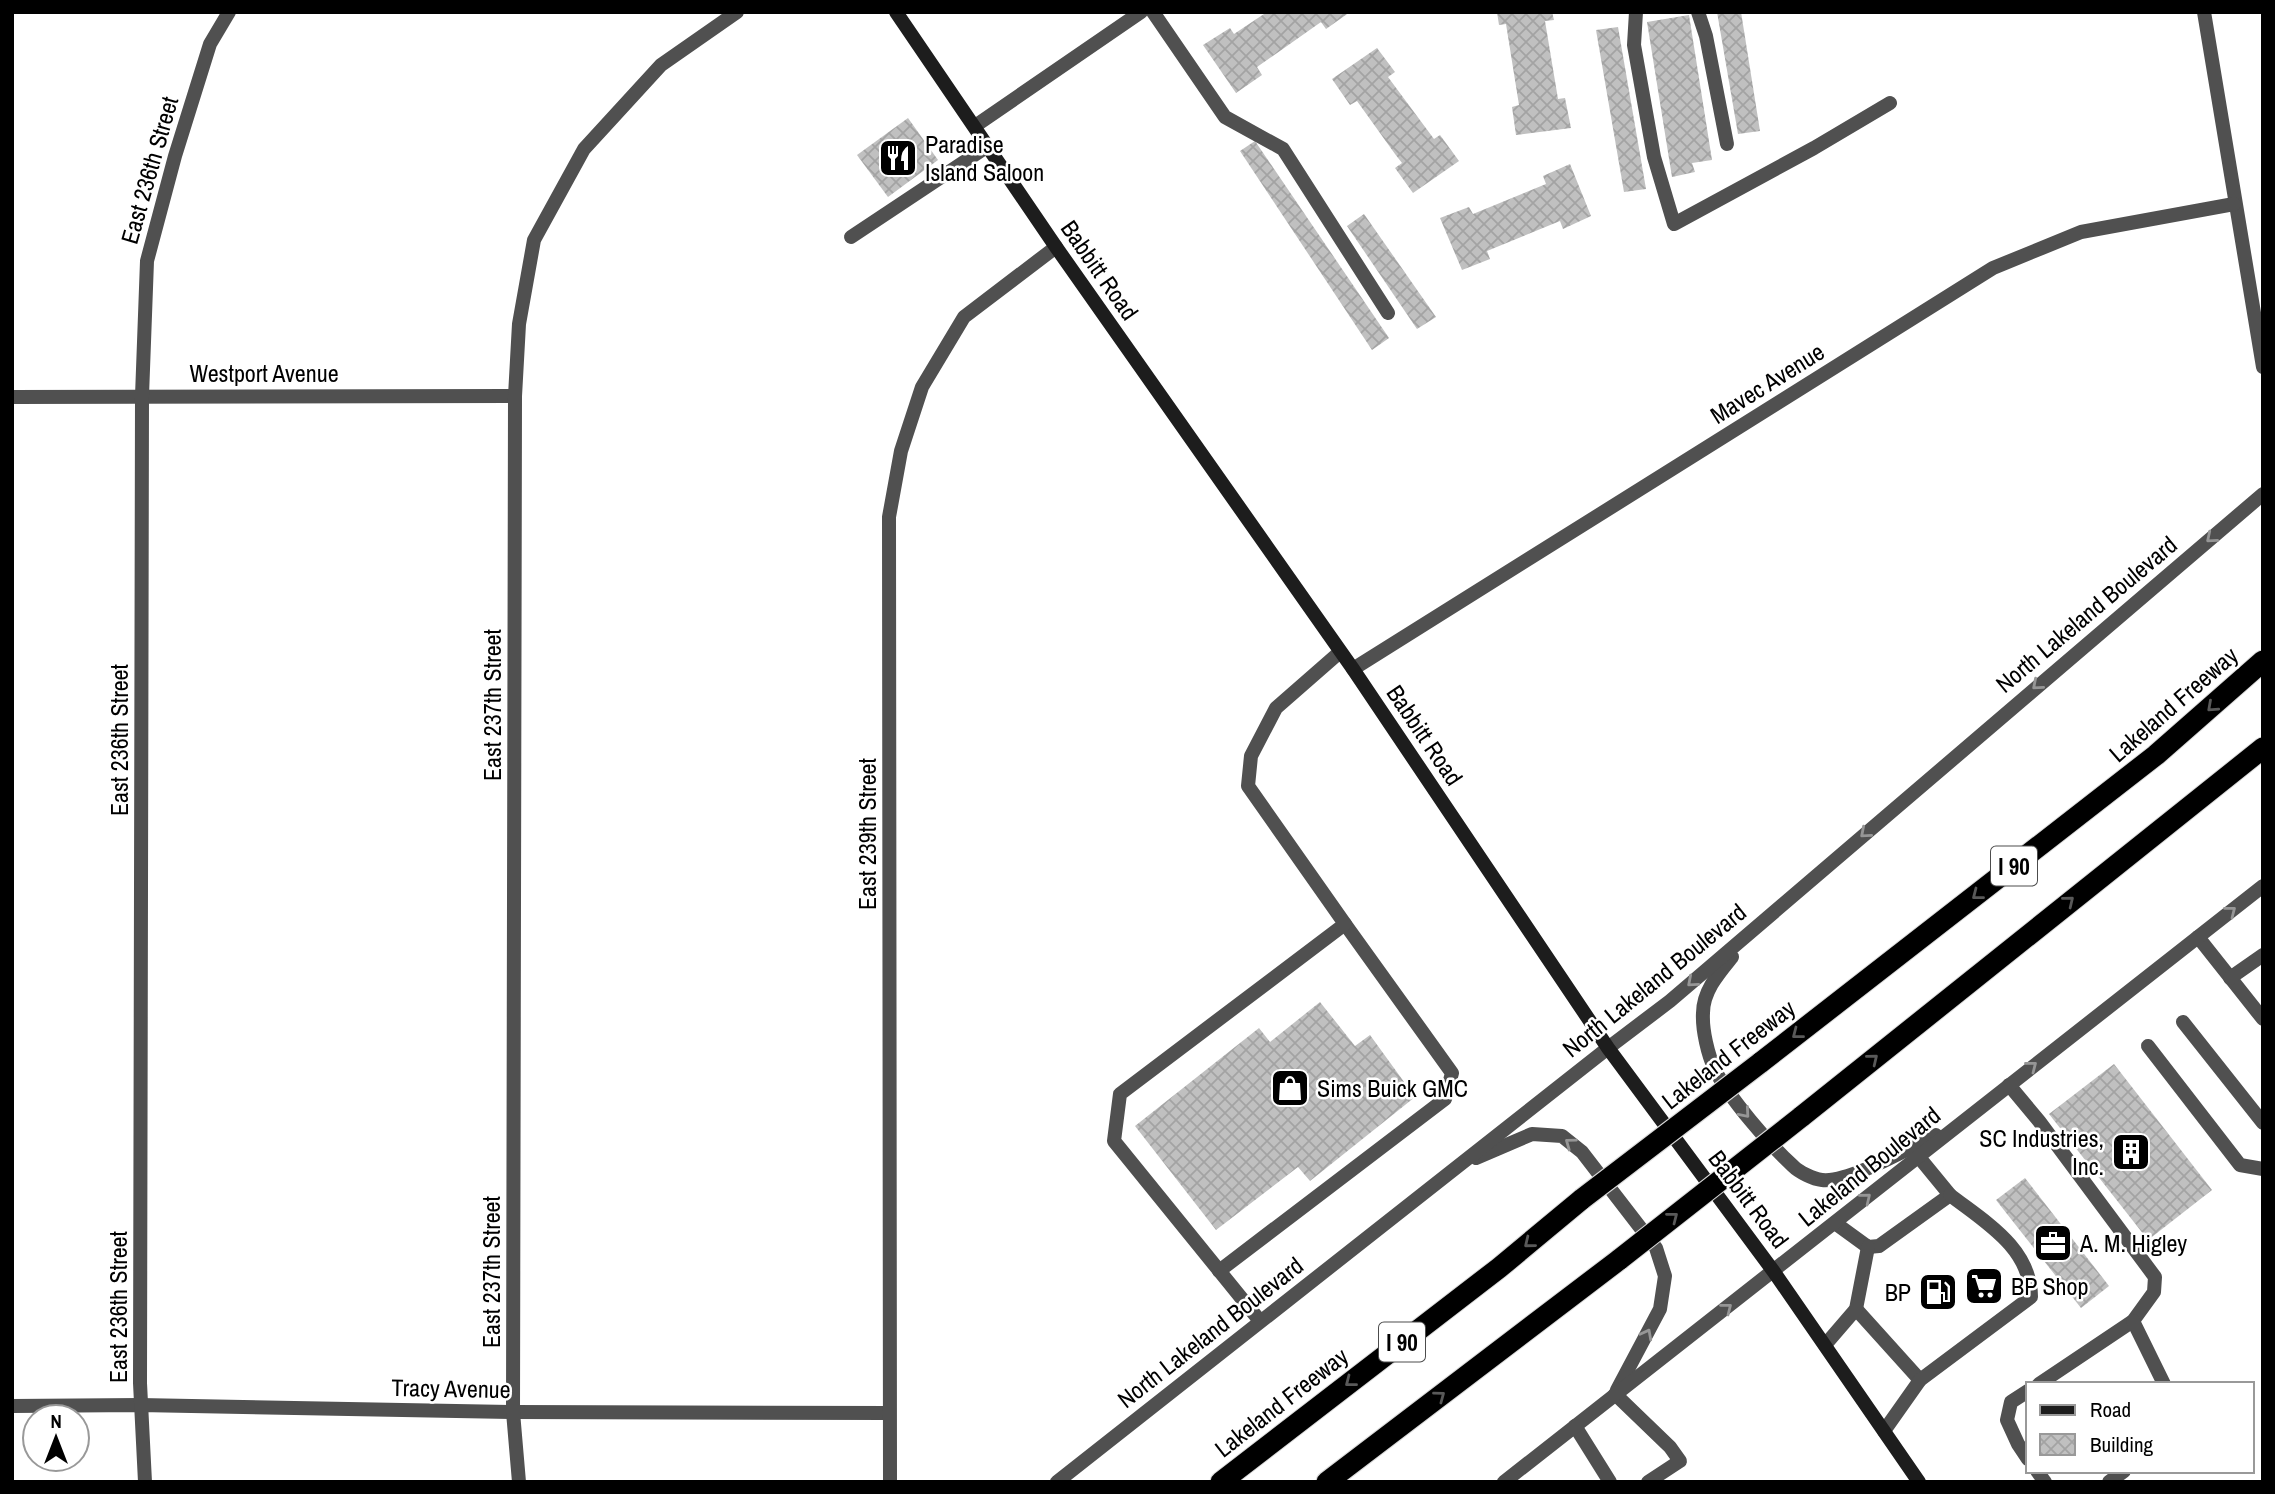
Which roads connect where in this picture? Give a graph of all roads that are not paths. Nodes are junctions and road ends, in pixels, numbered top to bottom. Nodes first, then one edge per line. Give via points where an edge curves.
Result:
1 (229, 12) edge
2 (737, 12) edge
3 (896, 12) edge
4 (1142, 12) edge
5 (1153, 12) edge
6 (1636, 12) edge
7 (1698, 12) edge
8 (2204, 12) edge
9 (1890, 103) dead end
10 (975, 126) junction
11 (1727, 144) dead end
12 (988, 146) junction
13 (2234, 204) junction
14 (851, 237) dead end
15 (1056, 247) junction
16 (1388, 313) dead end
17 (2263, 367) edge
18 (142, 396) junction
19 (515, 396) junction
20 (12, 397) edge
21 (2263, 494) edge
22 (1340, 652) junction
23 (2263, 661) edge
24 (1353, 669) junction
25 (2263, 748) edge
26 (2263, 886) edge
27 (1345, 924) junction
28 (1757, 926) junction
29 (2198, 937) junction
30 (2263, 955) edge
31 (2230, 978) junction
32 (2263, 1019) edge
33 (2183, 1022) dead end
34 (2148, 1046) dead end
35 (1608, 1048) junction
36 (2009, 1084) junction
37 (2263, 1123) edge
38 (1959, 1124) junction
39 (1918, 1156) junction
40 (1459, 1165) junction
41 (2263, 1169) edge
42 (1950, 1195) junction
43 (1835, 1223) junction
44 (1868, 1247) junction
45 (1219, 1271) junction
46 (1774, 1272) junction
47 (1856, 1309) junction
48 (1260, 1321) junction
49 (2133, 1321) junction
50 (1825, 1345) junction
51 (1920, 1381) junction
52 (2042, 1382) edge
53 (2163, 1382) edge
54 (2026, 1392) edge
55 (1615, 1394) junction
56 (140, 1405) junction
57 (12, 1406) edge
58 (513, 1412) junction
59 (889, 1413) junction
60 (1575, 1426) junction
61 (1884, 1431) junction
62 (2026, 1456) edge
63 (145, 1482) edge
64 (519, 1482) edge
65 (890, 1482) edge
66 (1057, 1482) edge
67 (1221, 1482) edge
68 (1327, 1482) edge
69 (1504, 1482) edge
70 (1610, 1482) edge
71 (1648, 1482) edge
72 (1919, 1482) edge

1 - 18 street, East 236th Street via 210,44 147,261
2 - 19 street, East 237th Street via 661,65 584,149 534,240 519,324
3 - 10 main road, Babbitt Road
4 - 10 street
5 - 16 street via 1225,117 1283,149
6 - 9 street via 1636,57 1654,157 1674,224
7 - 11 street
8 - 13 street
10 - 12 main road, Babbitt Road
12 - 14 street
12 - 15 main road, Babbitt Road
13 - 17 street
13 - 24 street, Mavec Avenue via 2081,232 1993,268
15 - 22 main road, Babbitt Road
15 - 59 street, East 239th Street via 964,317 922,387 901,451 889,517
18 - 19 street, Westport Avenue
18 - 20 street, Westport Avenue
18 - 56 street, East 236th Street
19 - 58 street, East 237th Street
21 -> 28 street, North Lakeland Boulevard
22 - 24 main road, Babbitt Road
22 - 27 street via 1276,708 1251,756 1248,786
23 -> 67 highway, Lakeland Freeway / I 90, bridge via 2156,755
24 - 35 main road, Babbitt Road
68 -> 25 highway, I 90, bridge via 1620,1259
29 -> 26 street, Lakeland Boulevard
27 - 45 street via 1452,1073 1445,1099
27 - 45 street via 1120,1094 1114,1141
28 -> 35 street, North Lakeland Boulevard
28 -> 38 street via 1713,981 1702,1012 1705,1034 1715,1070 1735,1101 1795,1169 1820,1180 1838,1179
29 - 31 street
36 -> 29 street, Lakeland Boulevard
30 - 31 street
31 - 32 street
33 - 37 street
34 - 41 street via 2240,1165
35 - 40 street, North Lakeland Boulevard
35 - 46 main road, Babbitt Road
36 - 38 street, Lakeland Boulevard
36 - 49 street via 2155,1277 2154,1292
38 - 39 street, Lakeland Boulevard
39 - 42 street
43 -> 39 street, Lakeland Boulevard
40 - 48 street, North Lakeland Boulevard
55 -> 40 street via 1660,1309 1665,1276 1656,1248 1582,1152 1562,1136 1532,1134
42 - 44 street via 1879,1246
42 - 51 street via 2012,1243 2031,1281 2031,1297
43 - 44 street
43 - 46 street, Lakeland Boulevard
44 - 47 street
45 - 48 street
46 - 50 main road, Babbitt Road
55 -> 46 street, Lakeland Boulevard
47 - 50 street
47 - 51 street
48 - 66 street, North Lakeland Boulevard
49 - 52 street
49 - 53 street
50 - 61 main road, Babbitt Road
51 - 61 street
54 - 62 street via 2011,1402 2007,1420
55 - 60 street, Lakeland Boulevard
55 - 71 street via 1680,1461
56 - 57 street, Tracy Avenue
56 - 58 street, Tracy Avenue
56 - 63 street, East 236th Street
58 - 59 street, Tracy Avenue
58 - 64 street, East 237th Street
59 - 65 street, East 239th Street
60 - 69 street, Lakeland Boulevard
60 - 70 street
61 - 72 main road, Babbitt Road

